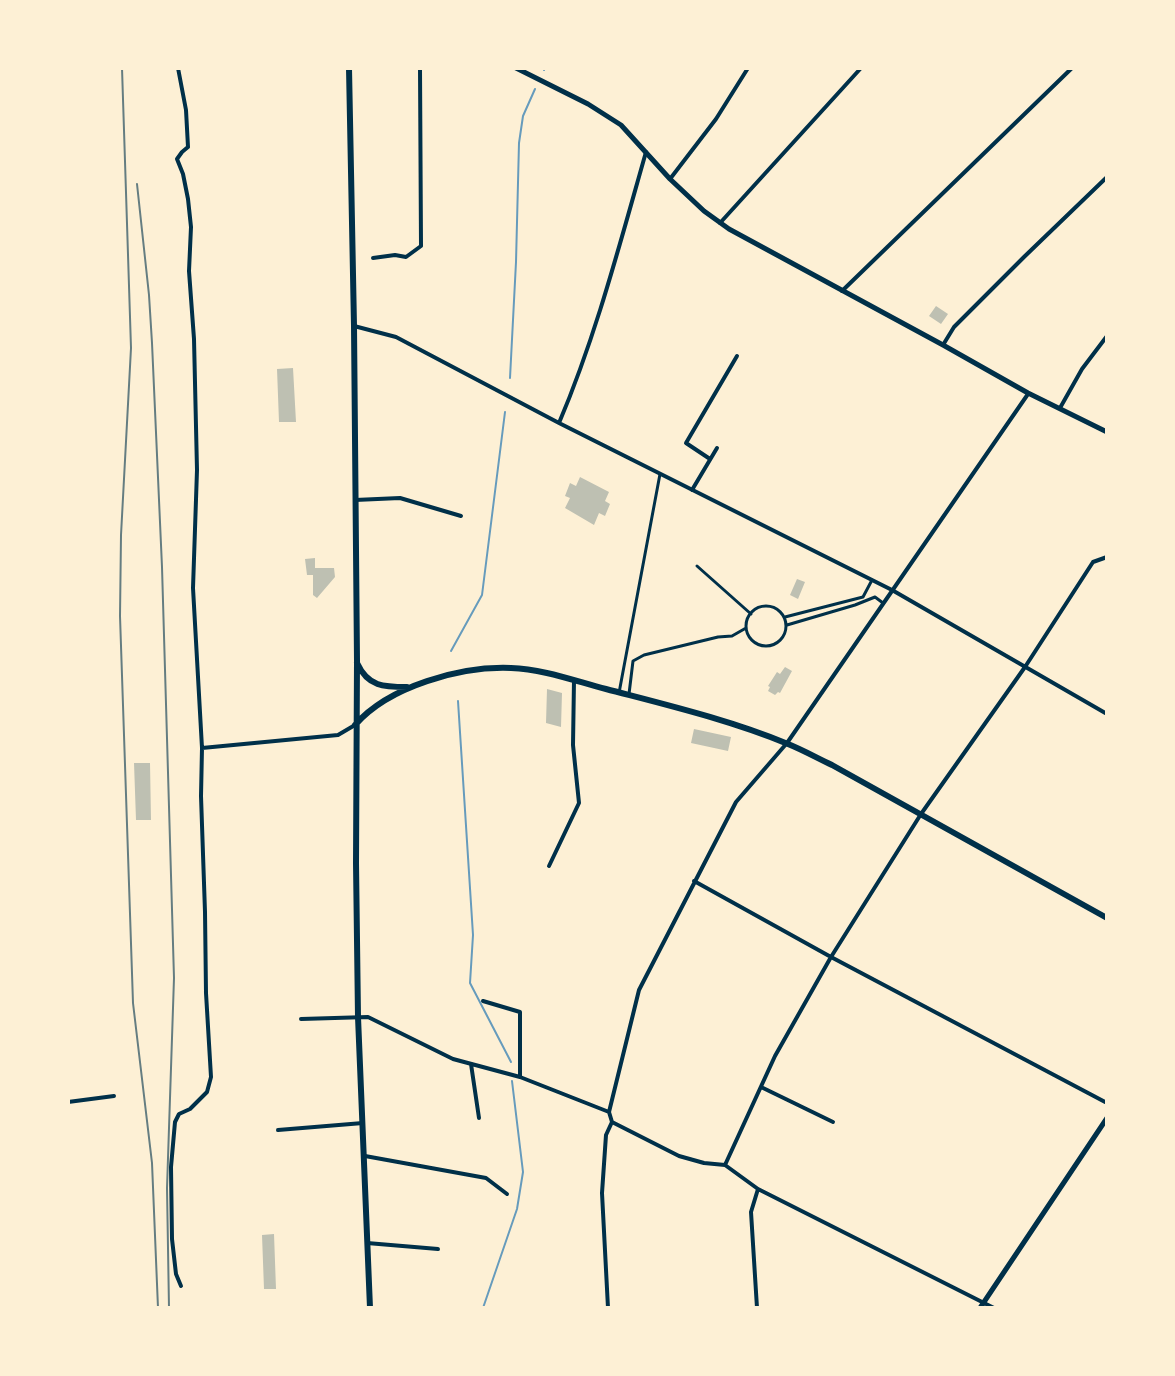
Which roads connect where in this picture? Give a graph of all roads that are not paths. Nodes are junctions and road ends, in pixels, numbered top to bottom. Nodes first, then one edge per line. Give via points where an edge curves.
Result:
1 (178, 68) edge
2 (349, 68) edge
3 (420, 68) edge
4 (516, 68) edge
5 (748, 68) edge
6 (861, 68) edge
7 (1072, 68) edge
8 (646, 152) junction
9 (1107, 177) edge
10 (670, 179) junction
11 (720, 223) junction
12 (373, 258) dead end
13 (842, 291) junction
14 (354, 326) junction
15 (1107, 336) edge
16 (943, 345) junction
17 (737, 356) dead end
18 (1028, 393) junction
19 (1060, 408) junction
20 (559, 423) junction
21 (1107, 432) edge
22 (717, 448) dead end
23 (710, 459) junction
24 (660, 474) junction
25 (692, 490) junction
26 (355, 500) junction
27 (461, 516) dead end
28 (1107, 557) edge
29 (697, 566) dead end
30 (872, 580) junction
31 (892, 590) junction
32 (883, 603) junction
33 (751, 614) junction
34 (785, 617) junction
35 (787, 625) junction
36 (746, 628) junction
37 (357, 661) junction
38 (1025, 667) junction
39 (574, 680) junction
40 (415, 686) junction
41 (619, 693) junction
42 (629, 695) junction
43 (1107, 714) edge
44 (355, 725) junction
45 (787, 743) junction
46 (202, 748) junction
47 (921, 814) junction
48 (549, 866) dead end
49 (694, 881) junction
50 (1107, 918) edge
51 (831, 957) junction
52 (483, 1001) dead end
53 (358, 1017) junction
54 (301, 1019) dead end
55 (471, 1064) junction
56 (520, 1077) junction
57 (761, 1087) junction
58 (114, 1096) dead end
59 (68, 1102) edge
60 (1107, 1103) edge
61 (609, 1112) junction
62 (479, 1118) dead end
63 (1107, 1118) edge
64 (612, 1122) junction
65 (833, 1122) dead end
66 (363, 1123) junction
67 (278, 1130) dead end
68 (364, 1155) junction
69 (725, 1165) junction
70 (758, 1189) junction
71 (507, 1194) dead end
72 (367, 1243) junction
73 (438, 1249) dead end
74 (181, 1286) dead end
75 (981, 1306) edge
76 (370, 1308) edge
77 (608, 1308) edge
78 (757, 1308) edge
79 (994, 1308) edge

1 - 46 street via 189,135 188,147 177,159 191,227 197,470 193,588
2 - 14 main road
3 - 12 street via 421,246 406,257
4 - 8 main road via 621,125
5 - 10 street
6 - 11 street
7 - 13 street
8 - 10 main road
8 - 20 street
9 - 16 street via 954,327
10 - 11 main road
11 - 13 main road
13 - 16 main road
14 - 20 street via 396,337
14 - 26 main road
15 - 19 street
16 - 18 main road
17 - 23 street via 686,443
18 - 19 main road
18 - 31 street
19 - 21 main road
20 - 24 street
22 - 23 street
23 - 25 street
24 - 25 street
24 - 41 street
25 - 30 street
26 - 27 street via 400,498
26 - 37 main road
28 - 38 street via 1093,562
29 - 33 street
30 - 31 street
30 - 34 street via 863,597
31 - 32 street
31 - 38 street
32 - 35 street via 875,597
32 - 45 street
33 - 34 street via 765,606
33 - 36 street
34 - 35 street
35 - 36 street via 785,635 768,647 758,645
36 - 42 street via 633,661
37 - 40 main road via 375,684
37 - 44 main road
38 - 43 street
38 - 47 street
39 - 40 main road via 500,668 469,670
39 - 41 main road
39 - 48 street via 579,803
40 - 44 main road via 373,707
41 - 42 main road
42 - 45 main road
44 - 46 street via 338,735
44 - 53 main road
45 - 47 main road
45 - 49 street via 736,802
46 - 74 street via 211,1077 207,1092 175,1122 172,1239
47 - 50 main road
47 - 51 street
49 - 51 street
49 - 61 street via 639,990
51 - 57 street
51 - 60 street
52 - 56 street via 520,1012
53 - 54 street
53 - 55 street
53 - 66 main road
55 - 56 street
55 - 62 street
56 - 61 street
57 - 65 street
57 - 69 street
58 - 59 street
61 - 64 street
63 - 75 main road
64 - 69 street via 679,1156
64 - 77 street via 606,1135 602,1193
66 - 67 street
66 - 68 main road
68 - 71 street via 486,1178
68 - 72 main road
69 - 70 street
70 - 75 street
70 - 78 street via 751,1212
72 - 73 street
72 - 76 main road
75 - 79 street

